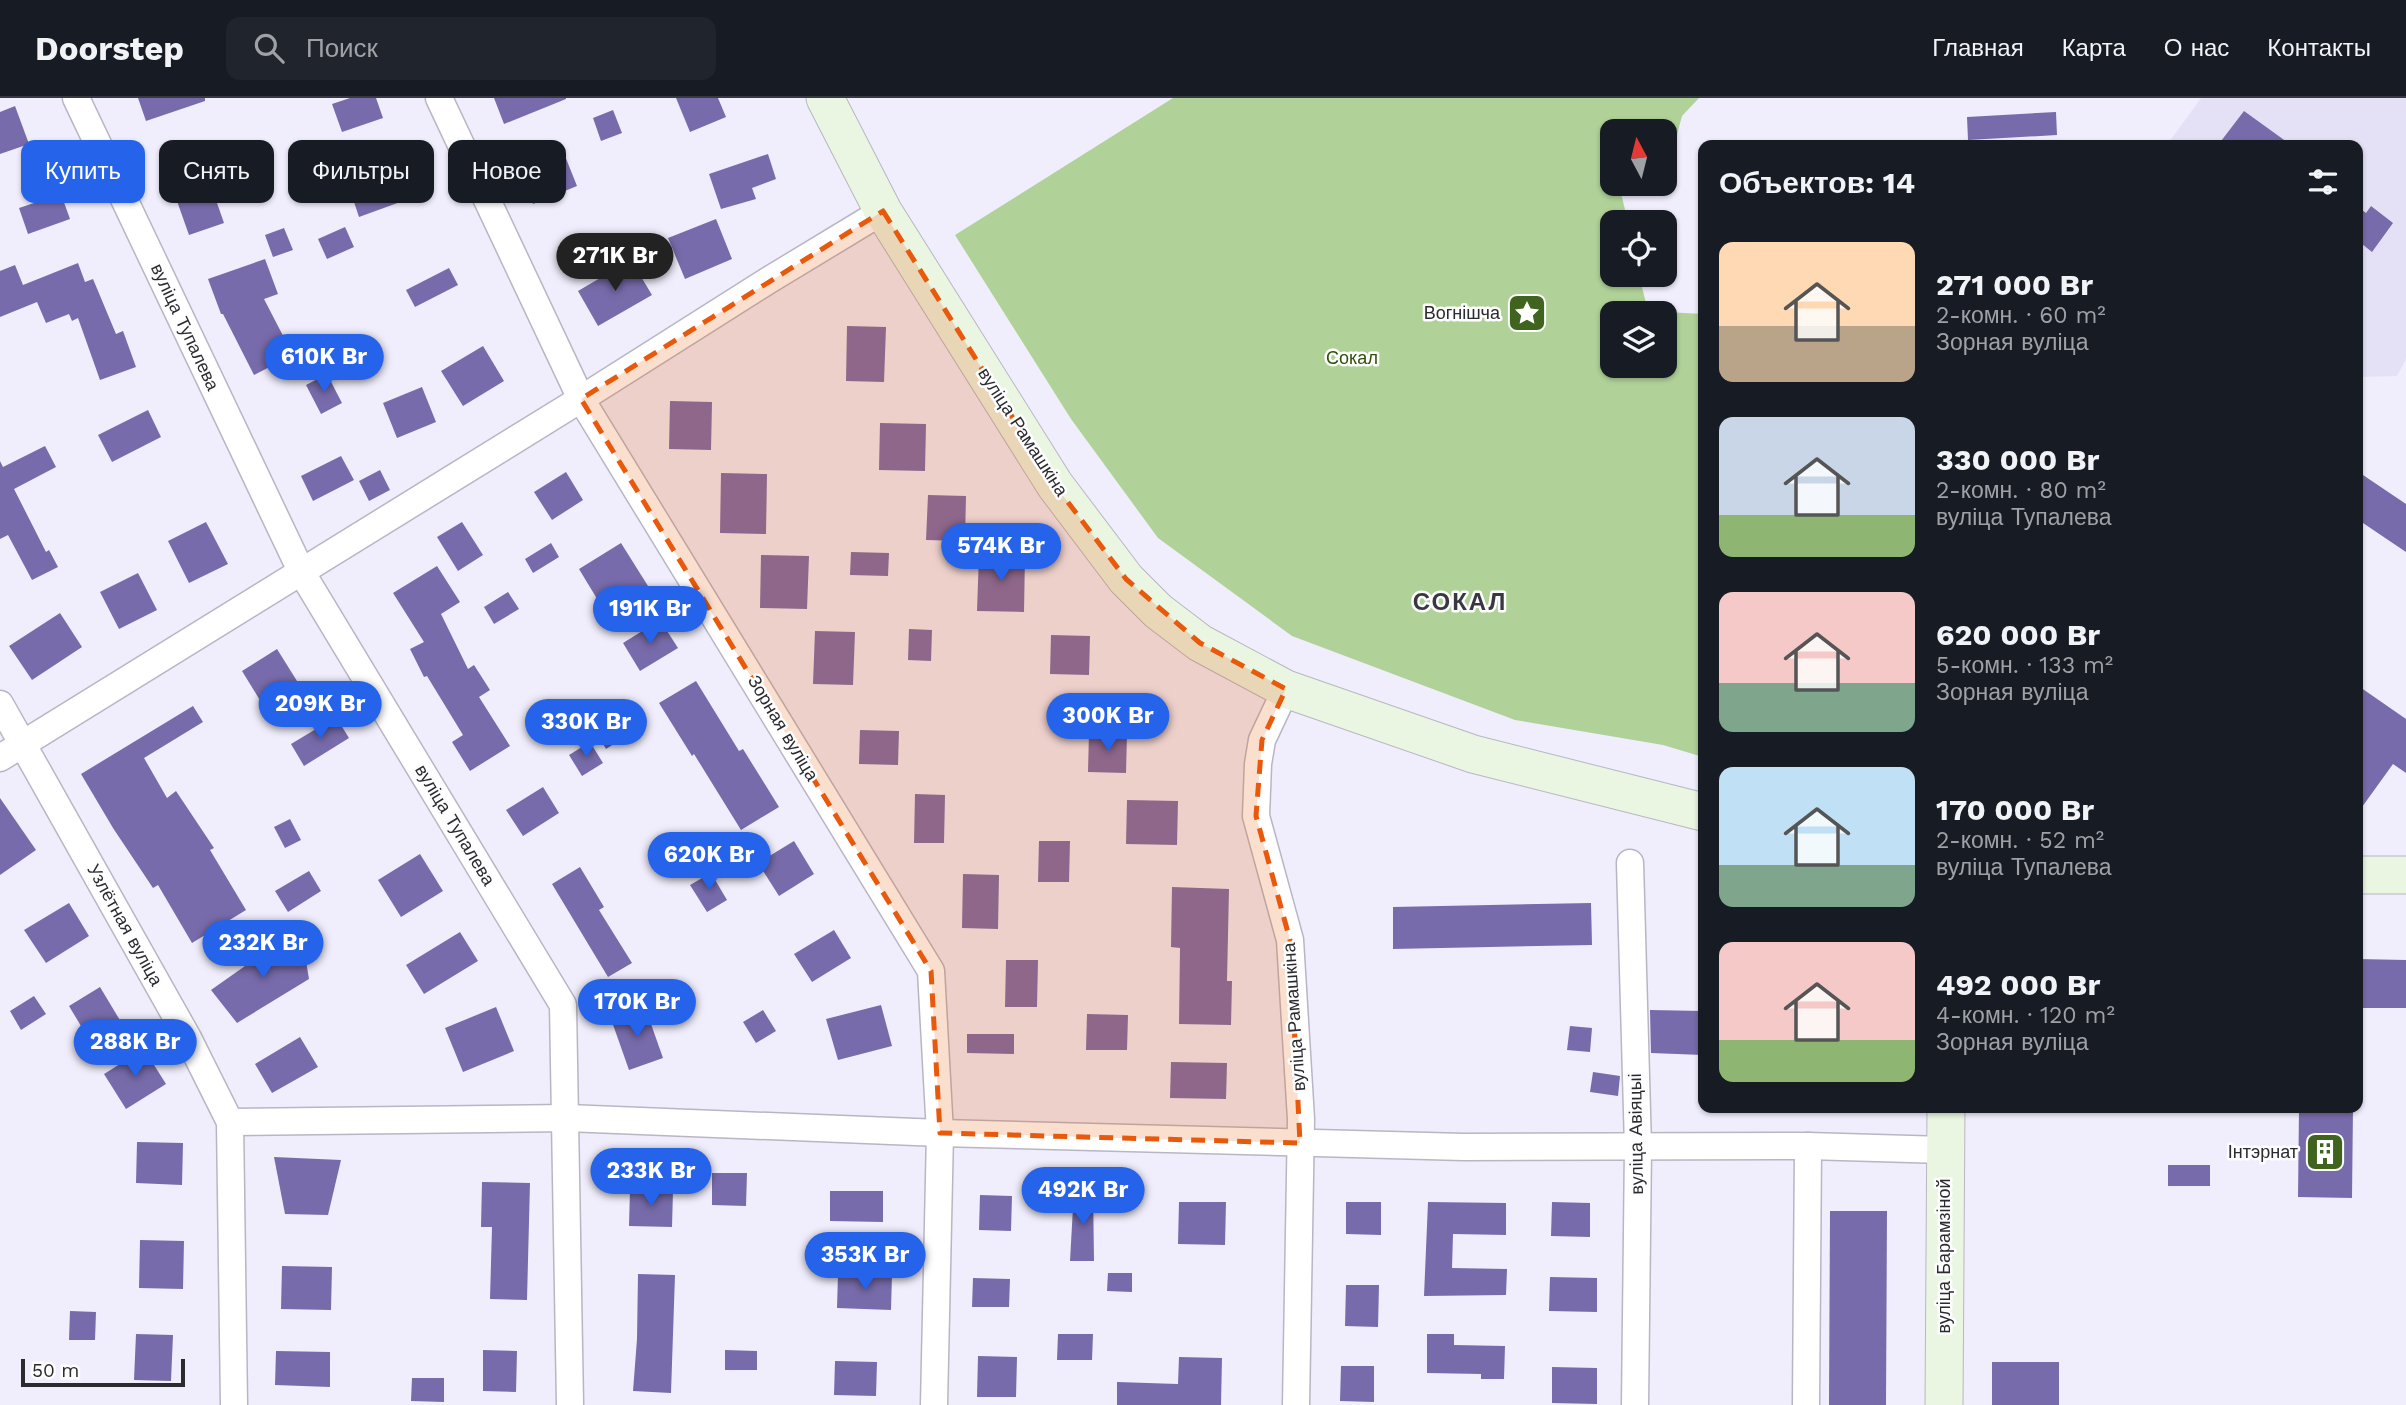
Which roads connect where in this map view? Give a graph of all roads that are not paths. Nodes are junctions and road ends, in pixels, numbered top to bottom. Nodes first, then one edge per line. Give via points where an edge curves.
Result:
1 (76, 98) edge
2 (439, 98) edge
3 (825, 98) edge
4 (883, 211) junction
5 (582, 399) junction
6 (302, 573) junction
7 (1286, 690) junction
8 (0, 704) edge
9 (11, 751) edge
10 (1698, 811) edge
11 (1630, 863) dead end
12 (2363, 875) edge
13 (2406, 875) edge
14 (1945, 1113) edge
15 (567, 1118) junction
16 (230, 1122) junction
17 (940, 1133) junction
18 (1300, 1143) junction
19 (1808, 1146) junction
20 (1638, 1147) junction
21 (1944, 1150) junction
22 (234, 1405) edge
23 (570, 1405) edge
24 (934, 1405) edge
25 (1296, 1405) edge
26 (1634, 1405) edge
27 (1806, 1405) edge
28 (1944, 1405) edge

1 - 6 street, вуліца Тупалева
2 - 5 street, Зорная вуліца
3 - 4 street, вуліца Рамашкіна
4 - 5 street
4 - 7 street, вуліца Рамашкіна via 1055,485 1126,579 1199,643
5 - 6 street
5 - 17 street, Зорная вуліца via 931,971
6 - 9 street
6 - 15 street, вуліца Тупалева via 563,1005
7 - 10 street via 1473,754
7 - 18 street, вуліца Рамашкіна via 1262,740 1256,816 1290,940
8 - 9 street, Узлётная вуліца
9 - 16 street, Узлётная вуліца via 188,1038
11 - 20 street, вуліца Авіяцыі
12 - 13 street
14 - 21 street, вуліца Барамзіной
15 - 16 street
15 - 17 street
15 - 23 street, вуліца Тупалева
16 - 22 street, Узлётная вуліца
17 - 18 street
17 - 24 street, Зорная вуліца
18 - 20 street
18 - 25 street, вуліца Рамашкіна
19 - 20 street
19 - 21 street
19 - 27 street
20 - 26 street, вуліца Авіяцыі
21 - 28 street, вуліца Барамзіной

